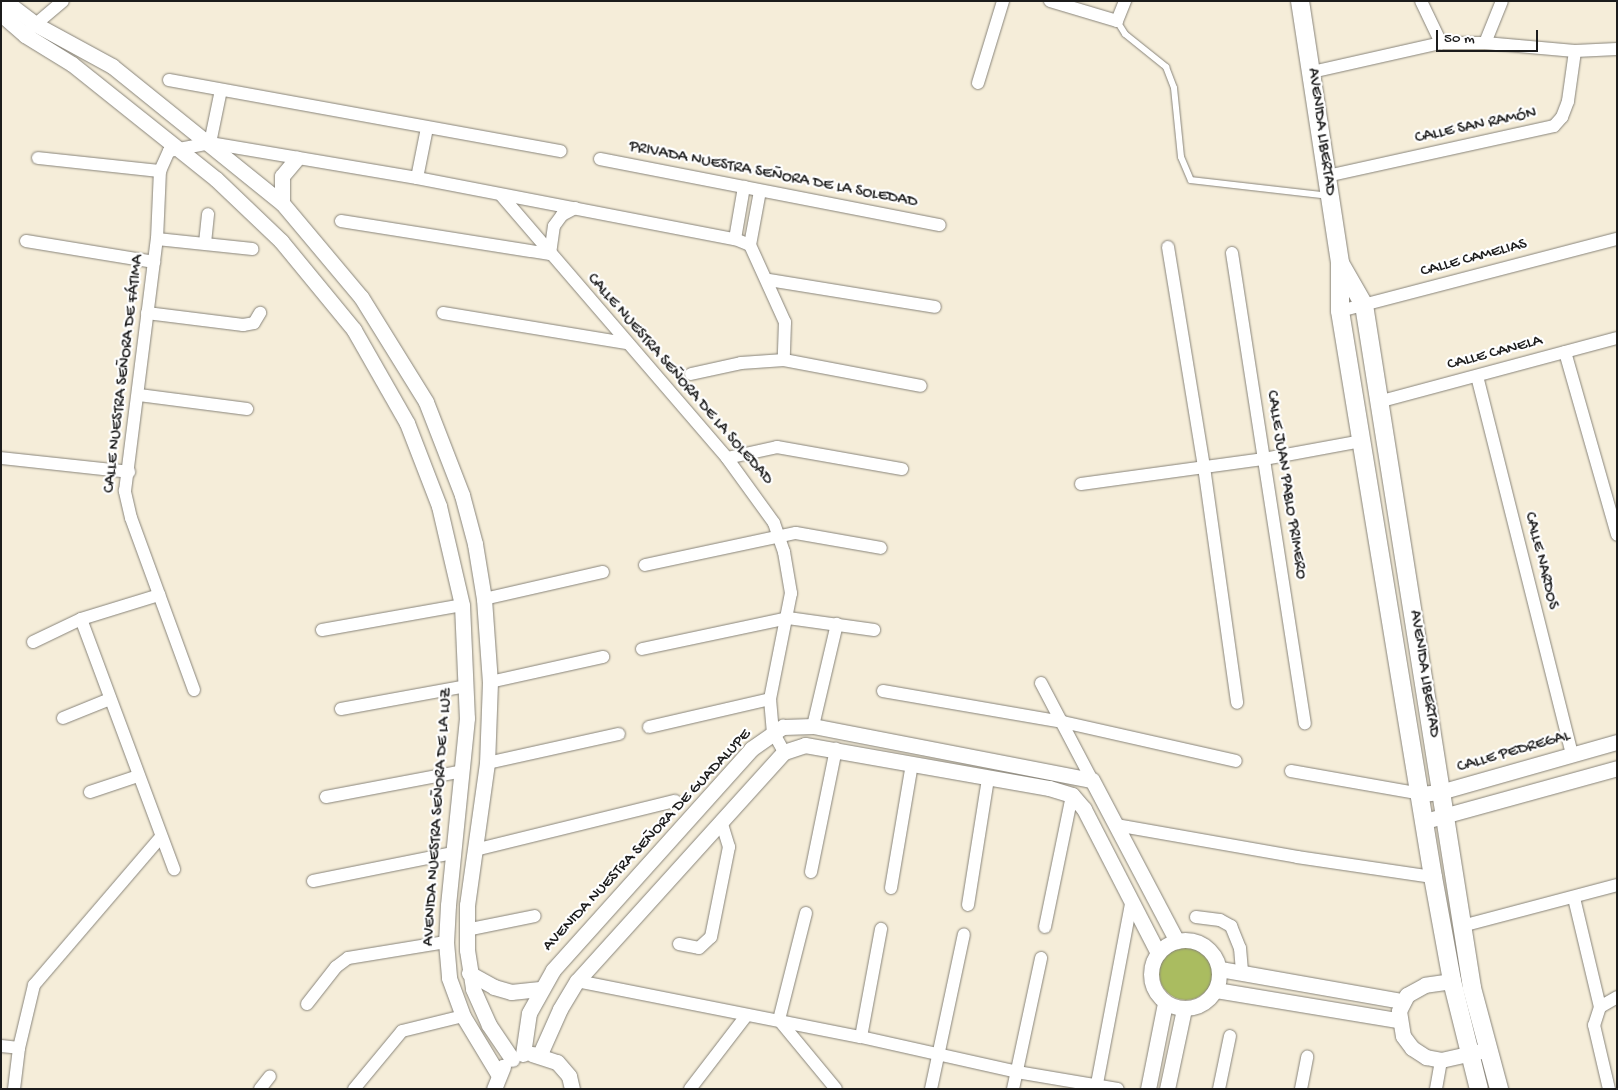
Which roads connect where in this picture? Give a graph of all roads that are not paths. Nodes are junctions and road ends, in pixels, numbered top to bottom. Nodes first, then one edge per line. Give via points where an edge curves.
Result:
1 (63, 1) edge
2 (1003, 1) edge
3 (1050, 1) edge
4 (1125, 1) edge
5 (1300, 1) edge
6 (1421, 1) edge
7 (1502, 1) edge
8 (4, 7) edge
9 (1118, 21) junction
10 (30, 29) junction
11 (1440, 43) junction
12 (1485, 43) junction
13 (1617, 49) edge
14 (1574, 51) junction
15 (1312, 72) junction
16 (169, 80) dead end
17 (978, 82) dead end
18 (221, 90) junction
19 (427, 128) junction
20 (210, 144) junction
21 (176, 148) junction
22 (561, 151) dead end
23 (38, 158) dead end
24 (297, 158) junction
25 (600, 159) dead end
26 (160, 171) junction
27 (1327, 176) junction
28 (417, 178) junction
29 (744, 187) junction
30 (760, 191) junction
31 (501, 195) junction
32 (1329, 196) junction
33 (282, 203) junction
34 (575, 208) junction
35 (208, 214) dead end
36 (341, 221) dead end
37 (940, 225) dead end
38 (157, 239) junction
39 (735, 239) junction
40 (1617, 239) edge
41 (26, 241) dead end
42 (205, 244) junction
43 (750, 245) junction
44 (1168, 247) dead end
45 (252, 249) dead end
46 (1232, 253) dead end
47 (550, 254) junction
48 (154, 262) junction
49 (1340, 263) junction
50 (769, 280) junction
51 (349, 282) junction
52 (329, 299) junction
53 (1364, 305) junction
54 (935, 307) dead end
55 (1340, 311) junction
56 (148, 313) junction
57 (260, 313) dead end
58 (443, 313) dead end
59 (1617, 338) edge
60 (627, 343) junction
61 (1565, 352) junction
62 (784, 360) junction
63 (690, 374) dead end
64 (1477, 376) junction
65 (921, 386) dead end
66 (139, 395) junction
67 (1382, 401) junction
68 (247, 409) dead end
69 (1362, 441) junction
70 (1, 458) edge
71 (727, 458) junction
72 (1264, 459) junction
73 (1204, 467) junction
74 (902, 469) dead end
75 (128, 472) junction
76 (1081, 484) dead end
77 (1617, 535) edge
78 (779, 536) junction
79 (881, 548) dead end
80 (645, 564) dead end
81 (603, 572) dead end
82 (160, 595) junction
83 (484, 599) junction
84 (462, 605) junction
85 (788, 618) junction
86 (81, 619) junction
87 (837, 624) junction
88 (322, 630) dead end
89 (874, 630) dead end
90 (33, 642) dead end
91 (642, 649) dead end
92 (603, 657) dead end
93 (490, 682) junction
94 (1041, 683) dead end
95 (466, 686) junction
96 (194, 690) dead end
97 (883, 691) dead end
98 (770, 699) junction
99 (110, 700) junction
100 (1237, 703) dead end
101 (341, 709) dead end
102 (63, 718) dead end
103 (1063, 722) junction
104 (1305, 723) dead end
105 (813, 726) junction
106 (649, 727) dead end
107 (773, 732) junction
108 (619, 734) dead end
109 (1617, 742) edge
110 (836, 749) junction
111 (784, 752) junction
112 (1572, 755) junction
113 (1236, 762) dead end
114 (488, 763) junction
115 (912, 764) junction
116 (1617, 768) edge
117 (463, 770) junction
118 (1291, 771) dead end
119 (138, 776) junction
120 (988, 779) junction
121 (1092, 780) junction
122 (90, 792) dead end
123 (1440, 792) junction
124 (1421, 794) junction
125 (1072, 795) junction
126 (326, 797) dead end
127 (675, 801) dead end
128 (1445, 816) junction
129 (721, 821) junction
130 (1425, 821) junction
131 (1116, 825) junction
132 (161, 837) junction
133 (475, 850) junction
134 (453, 853) junction
135 (174, 869) dead end
136 (810, 872) dead end
137 (1433, 877) junction
138 (313, 881) dead end
139 (1617, 885) edge
140 (891, 888) dead end
141 (1574, 898) junction
142 (968, 904) dead end
143 (1132, 904) junction
144 (806, 913) dead end
145 (535, 916) dead end
146 (1196, 916) dead end
147 (1462, 926) junction
148 (1045, 927) dead end
149 (881, 929) dead end
150 (466, 930) junction
151 (964, 934) dead end
152 (1177, 941) junction
153 (446, 942) junction
154 (679, 944) dead end
155 (1158, 953) junction
156 (1041, 958) dead end
157 (1220, 969) junction
158 (469, 973) junction
159 (1242, 973) junction
160 (577, 981) junction
161 (1452, 982) junction
162 (540, 989) junction
163 (1216, 990) junction
164 (1617, 997) edge
165 (1402, 1001) junction
166 (1165, 1003) junction
167 (307, 1004) dead end
168 (1600, 1008) junction
169 (1184, 1009) junction
170 (463, 1016) junction
171 (746, 1016) junction
172 (778, 1020) junction
173 (1398, 1020) junction
174 (1230, 1036) dead end
175 (861, 1037) junction
176 (1, 1046) edge
177 (19, 1048) junction
178 (1488, 1049) junction
179 (540, 1054) junction
180 (937, 1054) junction
181 (1470, 1055) junction
182 (517, 1056) junction
183 (1307, 1057) dead end
184 (1441, 1060) junction
185 (1017, 1072) junction
186 (270, 1076) dead end
187 (496, 1082) edge
188 (1096, 1087) edge
189 (14, 1089) edge
190 (260, 1089) edge
191 (354, 1089) edge
192 (572, 1089) edge
193 (690, 1089) edge
194 (836, 1089) edge
195 (931, 1089) edge
196 (1014, 1089) edge
197 (1118, 1089) edge
198 (1148, 1089) edge
199 (1167, 1089) edge
200 (1219, 1089) edge
201 (1301, 1089) edge
202 (1436, 1089) edge
203 (1478, 1089) edge
204 (1499, 1089) edge
205 (1609, 1089) edge

1 - 10 street
2 - 17 street
3 - 9 street
4 - 9 street
5 - 15 main road, AVENIDA LIBERTAD
6 - 11 street
7 - 12 street
8 - 10 street, AVENIDA NUESTRA SEÑORA DE LA LUZ
9 - 32 lane via 1125,34 1166,66 1174,88 1181,158 1191,180
10 - 20 street, AVENIDA NUESTRA SEÑORA DE LA LUZ via 112,66
10 - 21 street, AVENIDA NUESTRA SEÑORA DE LA LUZ
11 - 12 street
11 - 15 street
12 - 14 street
13 - 14 street
14 - 27 street, CALLE SAN RAMÓN via 1568,101 1562,117 1554,126
15 - 27 main road, AVENIDA LIBERTAD
16 - 18 street
18 - 19 street
18 - 20 street
19 - 22 street
19 - 28 street
20 - 21 street
20 - 24 street
20 - 33 street, AVENIDA NUESTRA SEÑORA DE LA LUZ
21 - 26 street, CALLE NUESTRA SEÑORA DE FÁTIMA via 164,156
21 - 52 street, AVENIDA NUESTRA SEÑORA DE LA LUZ via 239,200 281,241
23 - 26 street
24 - 28 street
24 - 33 street via 282,176
25 - 29 street, PRIVADA NUESTRA SEÑORA DE LA SOLEDAD
26 - 38 street, CALLE NUESTRA SEÑORA DE FÁTIMA
27 - 32 main road, AVENIDA LIBERTAD
28 - 31 street
29 - 30 street, PRIVADA NUESTRA SEÑORA DE LA SOLEDAD
29 - 39 street
30 - 37 street, PRIVADA NUESTRA SEÑORA DE LA SOLEDAD
30 - 43 street
31 - 34 street
31 - 47 street, CALLE NUESTRA SEÑORA DE LA SOLEDAD
32 - 49 main road, AVENIDA LIBERTAD
33 - 51 street, AVENIDA NUESTRA SEÑORA DE LA LUZ
34 - 39 street
34 - 47 street via 562,215 554,226
35 - 42 street
36 - 47 street
38 - 42 street
38 - 48 street, CALLE NUESTRA SEÑORA DE FÁTIMA
39 - 43 street
40 - 53 street, CALLE CAMELIAS
41 - 48 street
42 - 45 street
43 - 50 street
44 - 73 street
46 - 72 street, CALLE JUAN PABLO PRIMERO
47 - 60 street, CALLE NUESTRA SEÑORA DE LA SOLEDAD
48 - 56 street, CALLE NUESTRA SEÑORA DE FÁTIMA
49 - 53 main road, AVENIDA LIBERTAD
49 - 55 main road, AVENIDA LIBERTAD
50 - 54 street
50 - 62 street via 785,322
51 - 52 street
51 - 83 street, AVENIDA NUESTRA SEÑORA DE LA LUZ via 397,352 438,430 476,544
52 - 84 street, AVENIDA NUESTRA SEÑORA DE LA LUZ via 358,337 407,423 439,506
53 - 55 street, CALLE CAMELIAS
53 - 67 main road, AVENIDA LIBERTAD
55 - 69 main road, AVENIDA LIBERTAD
56 - 57 street via 243,325 254,323
56 - 66 street, CALLE NUESTRA SEÑORA DE FÁTIMA
58 - 60 street
59 - 61 street, CALLE CANELA
60 - 71 street, CALLE NUESTRA SEÑORA DE LA SOLEDAD
61 - 64 street, CALLE CANELA
61 - 77 street
62 - 63 street via 740,363
62 - 65 street
64 - 67 street, CALLE CANELA
64 - 112 street, CALLE NARDOS
66 - 68 street
66 - 75 street, CALLE NUESTRA SEÑORA DE FÁTIMA
67 - 123 main road, AVENIDA LIBERTAD
69 - 72 street
69 - 124 main road, AVENIDA LIBERTAD
70 - 75 street
71 - 74 street via 777,447
71 - 78 street, CALLE NUESTRA SEÑORA DE LA SOLEDAD via 766,507
72 - 73 street
72 - 104 street, CALLE JUAN PABLO PRIMERO
73 - 76 street
73 - 100 street
75 - 82 street, CALLE NUESTRA SEÑORA DE FÁTIMA via 127,505
78 - 79 street via 803,533
78 - 80 street
78 - 85 street, CALLE NUESTRA SEÑORA DE LA SOLEDAD via 790,581
81 - 83 street
82 - 86 street
82 - 96 street, CALLE NUESTRA SEÑORA DE FÁTIMA
83 - 93 street, AVENIDA NUESTRA SEÑORA DE LA LUZ
84 - 88 street
84 - 95 street, AVENIDA NUESTRA SEÑORA DE LA LUZ
85 - 87 street
85 - 91 street
85 - 98 street, CALLE NUESTRA SEÑORA DE LA SOLEDAD
86 - 90 street
86 - 99 street
87 - 89 street
87 - 105 street
92 - 93 street
93 - 114 street, AVENIDA NUESTRA SEÑORA DE LA LUZ
94 - 103 street
95 - 101 street
95 - 117 street, AVENIDA NUESTRA SEÑORA DE LA LUZ
97 - 103 street
98 - 106 street
98 - 107 street, CALLE NUESTRA SEÑORA DE LA SOLEDAD
99 - 102 street
99 - 119 street
103 - 113 street
103 - 121 street
105 - 107 street, AVENIDA NUESTRA SEÑORA DE GUADALUPE via 784,727
105 - 121 street, AVENIDA NUESTRA SEÑORA DE GUADALUPE
107 - 111 street, CALLE NUESTRA SEÑORA DE LA SOLEDAD
107 - 162 street, AVENIDA NUESTRA SEÑORA DE GUADALUPE via 751,749 553,970
108 - 114 street
109 - 112 street, CALLE PEDREGAL
110 - 111 street via 805,745
110 - 115 street
110 - 136 street
111 - 129 street
112 - 123 street, CALLE PEDREGAL
114 - 133 street, AVENIDA NUESTRA SEÑORA DE LA LUZ
115 - 120 street
115 - 140 street
116 - 128 street
117 - 126 street
117 - 134 street, AVENIDA NUESTRA SEÑORA DE LA LUZ
118 - 124 street
119 - 122 street
119 - 132 street
120 - 125 street
120 - 142 street
121 - 131 street
123 - 124 street, CALLE PEDREGAL
123 - 128 main road, AVENIDA LIBERTAD
124 - 130 main road, AVENIDA LIBERTAD
125 - 143 street via 1084,809
125 - 148 street
127 - 133 street
128 - 130 street
128 - 147 main road, AVENIDA LIBERTAD
129 - 154 street via 729,847 711,937 705,946 699,948
129 - 160 street
130 - 137 main road, AVENIDA LIBERTAD
131 - 137 street
131 - 152 street
132 - 135 street
132 - 177 street via 34,985
133 - 150 street, AVENIDA NUESTRA SEÑORA DE LA LUZ
134 - 138 street
134 - 153 street, AVENIDA NUESTRA SEÑORA DE LA LUZ
137 - 161 main road, AVENIDA LIBERTAD
139 - 141 street
141 - 147 street
141 - 168 street
143 - 155 street
143 - 188 street
144 - 172 street
145 - 150 street
146 - 159 street via 1220,920 1231,926 1240,948
147 - 178 main road, AVENIDA LIBERTAD via 1472,988
149 - 175 street
150 - 158 street, AVENIDA NUESTRA SEÑORA DE LA LUZ
151 - 180 street
152 - 155 street
152 - 157 street via 1200,943 1209,949
153 - 167 street via 348,958 336,967
153 - 170 street, AVENIDA NUESTRA SEÑORA DE LA LUZ via 449,978
155 - 166 street via 1150,974 1154,990
156 - 185 street
157 - 159 street
157 - 163 street
158 - 162 street via 511,992
158 - 182 street, AVENIDA NUESTRA SEÑORA DE LA LUZ via 489,1025
159 - 165 street
160 - 171 street
160 - 179 street
161 - 165 street via 1420,987
161 - 181 main road, AVENIDA LIBERTAD
162 - 182 street, AVENIDA NUESTRA SEÑORA DE GUADALUPE via 529,1013
163 - 169 street via 1203,1004
163 - 173 street
164 - 168 street
165 - 173 street
166 - 169 street
166 - 198 street
168 - 205 street via 1594,1026
169 - 199 street
170 - 187 street, AVENIDA NUESTRA SEÑORA DE LA LUZ
170 - 191 street via 402,1031
171 - 172 street
171 - 193 street
172 - 175 street
172 - 194 street
173 - 184 street via 1402,1036 1412,1048 1426,1057
174 - 200 street
175 - 180 street
176 - 177 street
177 - 189 street
178 - 181 street
178 - 204 main road, AVENIDA LIBERTAD
179 - 182 street
179 - 192 street via 564,1070
180 - 185 street
180 - 195 street
181 - 184 street
181 - 203 main road, AVENIDA LIBERTAD
182 - 187 street
183 - 201 street
184 - 202 street
185 - 188 street
185 - 196 street
186 - 190 street
188 - 197 street

